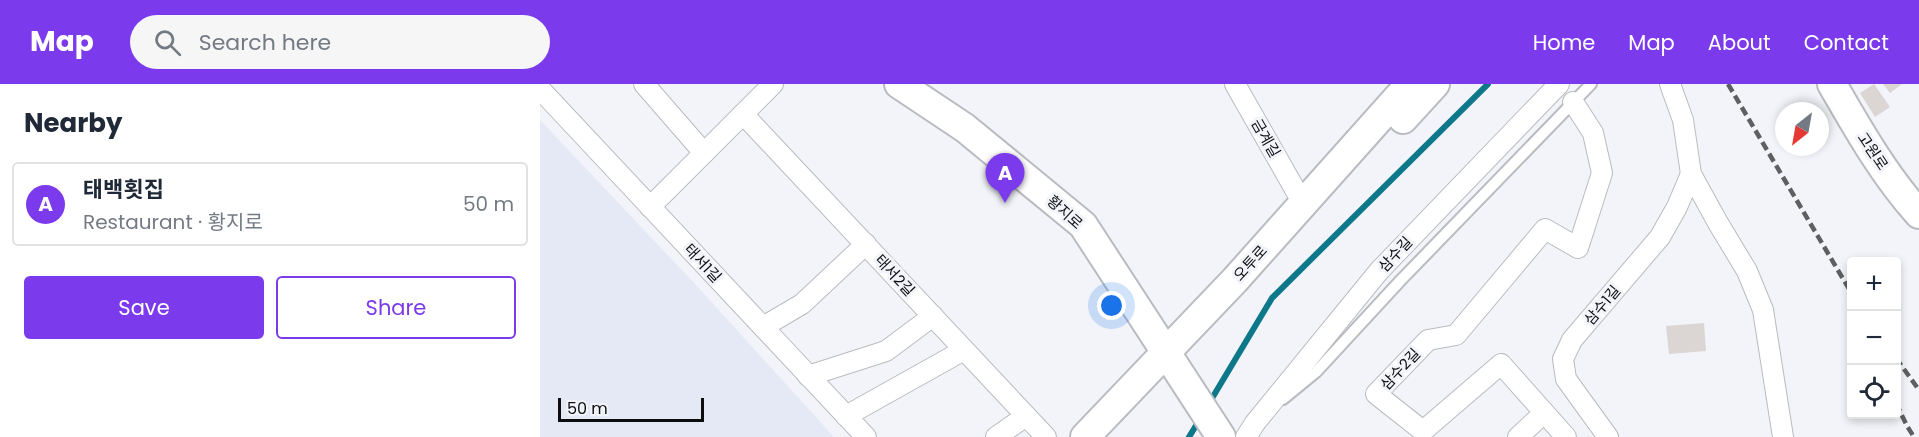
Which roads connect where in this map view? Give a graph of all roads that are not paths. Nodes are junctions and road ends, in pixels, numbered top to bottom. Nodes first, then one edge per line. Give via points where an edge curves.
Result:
1 (644, 84) edge
2 (773, 84) edge
3 (899, 84) edge
4 (1234, 84) edge
5 (1390, 84) edge
6 (1410, 84) edge
7 (1435, 84) edge
8 (1559, 84) edge
9 (1591, 84) edge
10 (1670, 84) edge
11 (1832, 84) edge
12 (540, 89) edge
13 (1573, 102) junction
14 (743, 114) junction
15 (704, 153) junction
16 (1691, 174) junction
17 (1297, 193) junction
18 (650, 207) junction
19 (1919, 214) edge
20 (866, 244) junction
21 (1206, 310) junction
22 (933, 316) junction
23 (763, 327) junction
24 (964, 350) junction
25 (1167, 353) junction
26 (808, 376) junction
27 (1544, 413) junction
28 (846, 416) junction
29 (1026, 416) junction
30 (1250, 430) edge
31 (866, 437) edge
32 (996, 437) edge
33 (1046, 437) edge
34 (1085, 437) edge
35 (1221, 437) edge
36 (1518, 437) edge
37 (1566, 437) edge
38 (1608, 437) edge
39 (1784, 437) edge

1 - 15 street
2 - 14 street
3 - 25 street, 황지로 via 965,128 1083,225
4 - 17 street, 금계길
5 - 17 street
6 - 21 street, 오투로
7 - 21 street via 1281,251
8 - 30 street, 삼수길 via 1379,271
9 - 13 lane
10 - 16 street via 1683,120
11 - 19 street, 고원로 via 1864,140
12 - 18 street, 태서1길
13 - 27 street, 삼수2길 via 1593,133 1602,173 1578,249 1545,229 1456,334 1428,340 1376,394 1423,431 1501,364
13 - 30 lane via 1316,372
14 - 15 street
14 - 20 street, 태서2길
15 - 18 street
16 - 38 street, 삼수1길 via 1660,237 1572,340 1563,359 1566,379
16 - 39 street via 1747,271 1763,310
17 - 21 street via 1260,232
18 - 23 street, 태서1길
20 - 22 street, 태서2길
20 - 23 street via 802,304
21 - 25 street, 오투로
22 - 24 street, 태서2길
22 - 26 street via 886,351
23 - 26 street, 태서1길
24 - 28 street
24 - 29 street, 태서2길
25 - 34 street, 오투로
25 - 35 street, 황지로
26 - 28 street, 태서1길
27 - 36 street
27 - 37 street, 삼수2길
28 - 31 street, 태서1길
29 - 32 street
29 - 33 street, 태서2길

